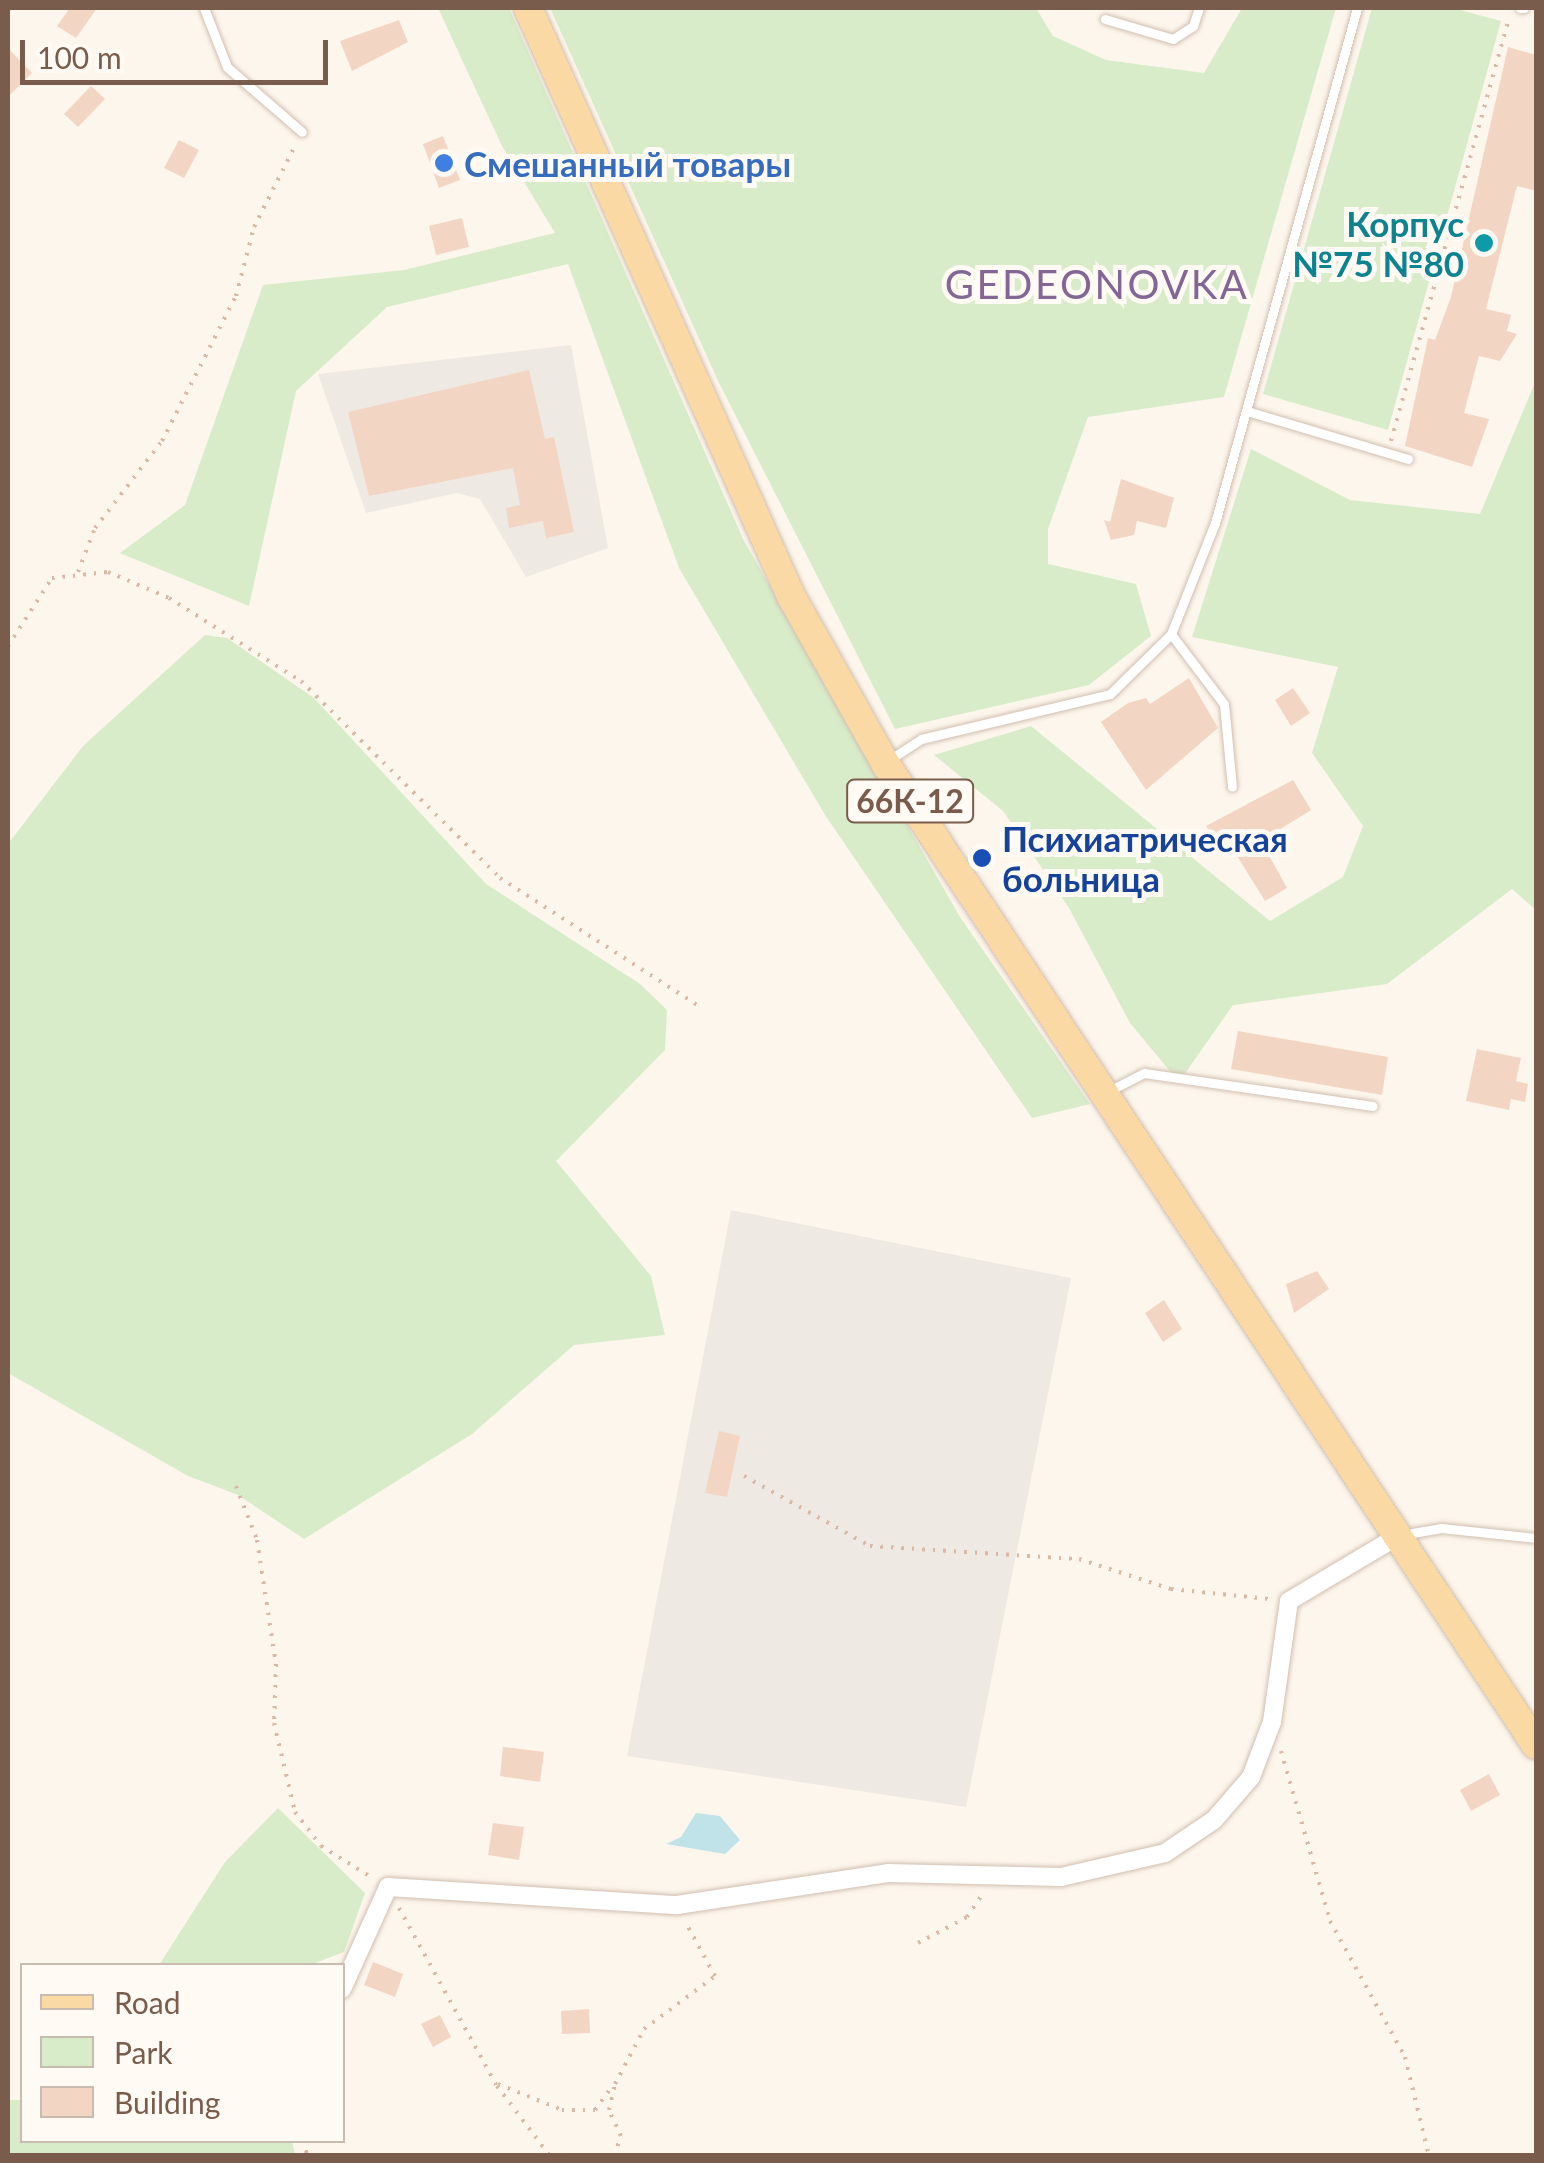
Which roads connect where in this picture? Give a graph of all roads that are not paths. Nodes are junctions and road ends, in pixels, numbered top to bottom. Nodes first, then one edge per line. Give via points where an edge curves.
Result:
1 (204, 8) edge
2 (528, 8) edge
3 (1199, 8) edge
4 (1358, 8) edge
5 (1105, 19) dead end
6 (302, 132) road end
7 (1247, 411) junction
8 (1408, 459) dead end
9 (1171, 634) junction
10 (885, 763) junction
11 (1232, 787) dead end
12 (1104, 1093) junction
13 (1374, 1106) dead end
14 (1398, 1536) junction
15 (1536, 1538) edge
16 (1536, 1745) edge
17 (345, 1982) edge

1 - 6 lane via 228,67
2 - 10 main road, 66К-12 via 791,596
3 - 5 lane via 1194,26 1174,39
4 - 7 lane
7 - 8 lane
7 - 9 lane
9 - 10 lane via 1110,694 920,739
9 - 11 lane via 1224,704
10 - 12 main road, 66К-12
12 - 13 lane via 1144,1073
12 - 14 main road, 66К-12
14 - 15 lane via 1441,1528
14 - 16 main road, 66К-12
14 - 17 street via 1289,1601 1272,1722 1251,1777 1214,1820 1165,1853 1060,1876 888,1873 676,1905 388,1887

